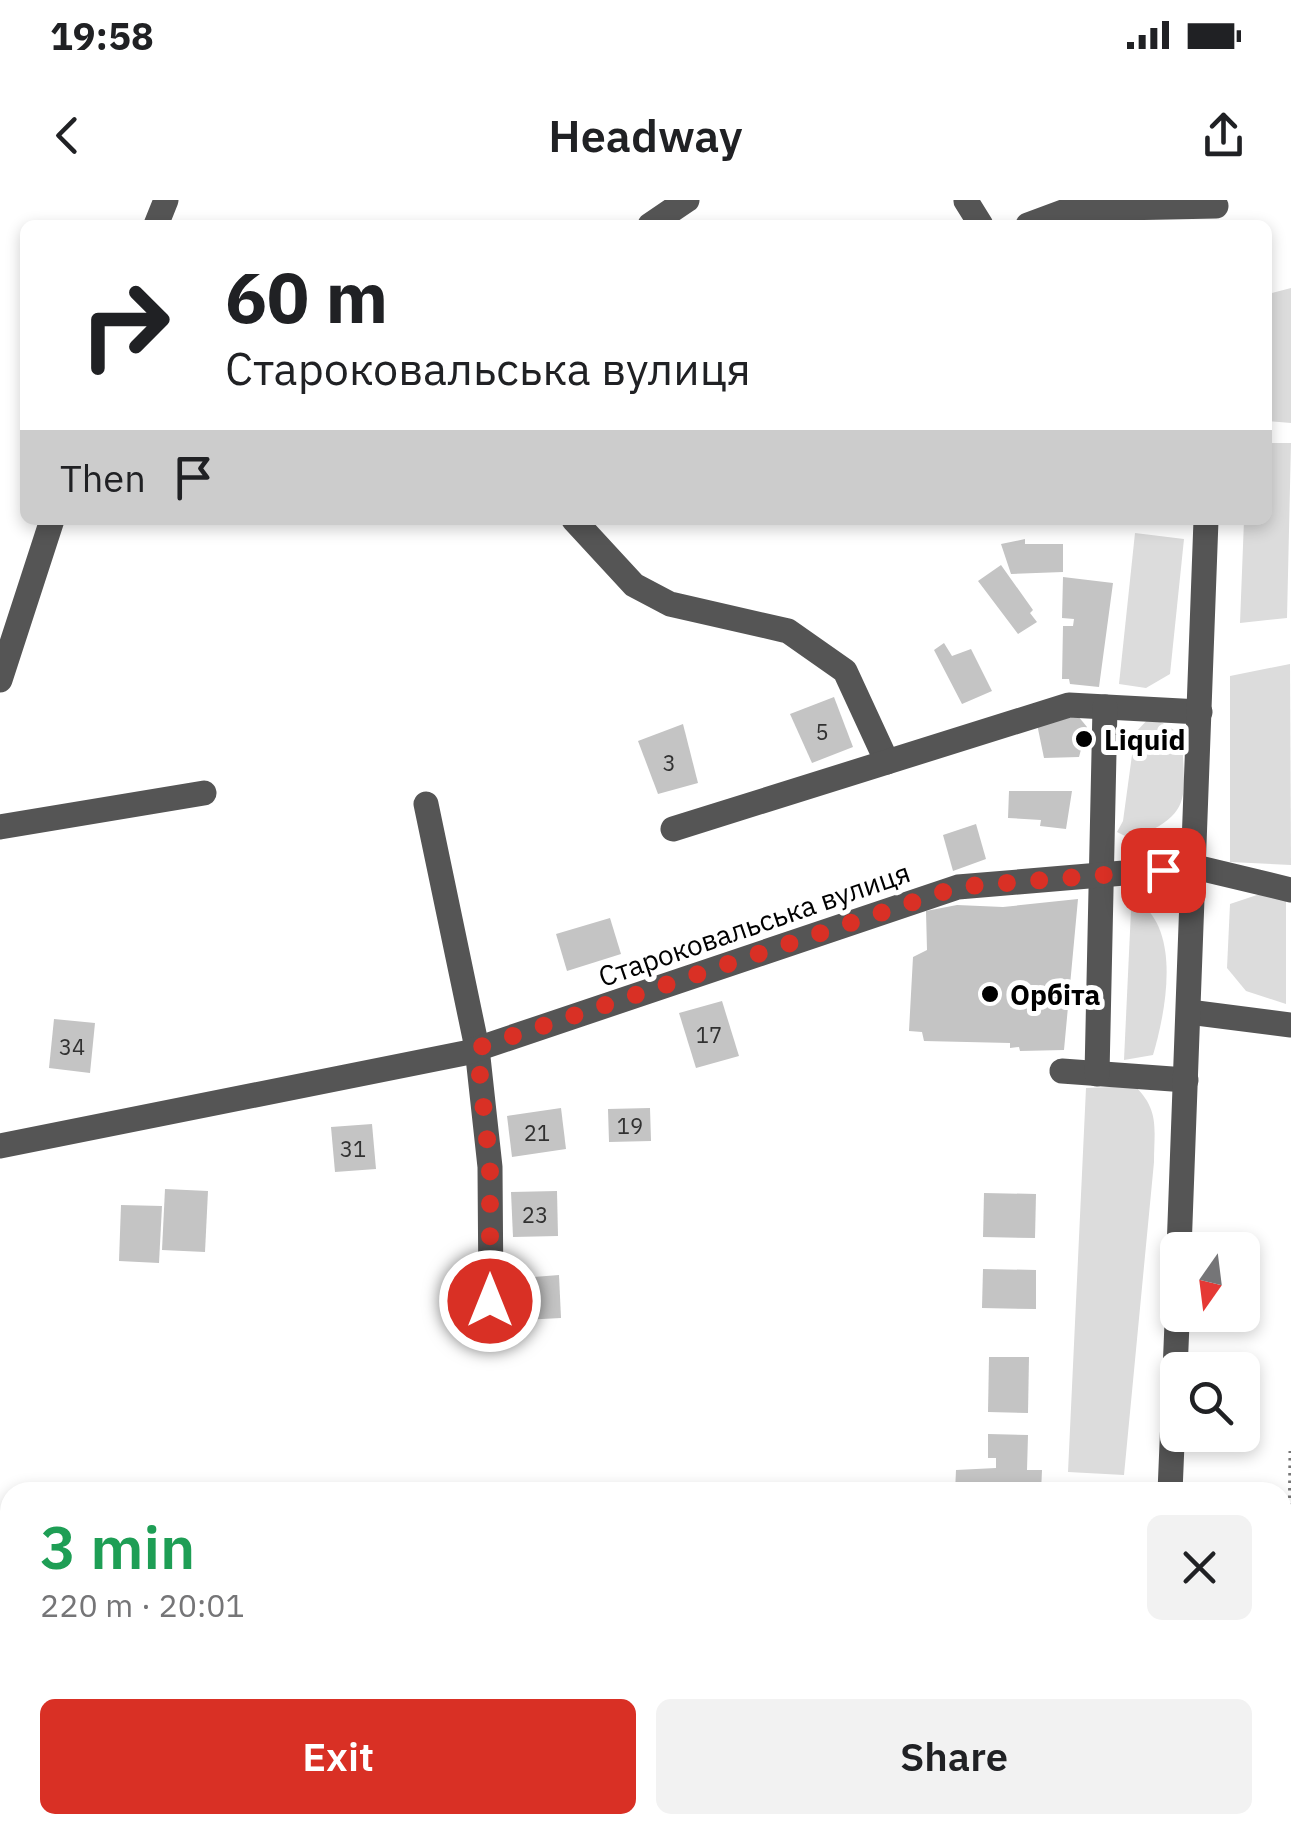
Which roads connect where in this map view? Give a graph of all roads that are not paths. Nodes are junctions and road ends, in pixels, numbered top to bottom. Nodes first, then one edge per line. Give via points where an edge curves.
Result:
1 (687, 200) edge
2 (1216, 210) edge
3 (657, 220) edge
4 (1042, 220) edge
5 (50, 525) edge
6 (579, 525) edge
7 (1206, 525) edge
8 (0, 680) edge
9 (1105, 706) junction
10 (1200, 712) junction
11 (887, 762) junction
12 (204, 793) dead end
13 (426, 804) dead end
14 (0, 827) edge
15 (673, 829) dead end
16 (1195, 867) junction
17 (1100, 875) junction
18 (1291, 890) edge
19 (1189, 1012) junction
20 (1291, 1025) edge
21 (477, 1048) junction
22 (1062, 1071) dead end
23 (1098, 1074) junction
24 (1186, 1080) junction
25 (0, 1146) edge
26 (1181, 1232) edge
27 (490, 1301) dead end
28 (1177, 1332) edge
29 (1170, 1482) edge

1 - 3 street
2 - 4 street via 1072,209
5 - 8 street
6 - 11 street via 634,585 670,604 788,631 845,671
7 - 10 street
9 - 10 street
9 - 11 street via 1069,705
9 - 17 street
10 - 16 street
11 - 15 street
12 - 14 street
13 - 21 street
16 - 17 street, Староковальська вулиця
16 - 18 street, Староковальська вулиця
16 - 19 street
17 - 21 street, Староковальська вулиця via 958,887
17 - 23 street
19 - 20 street
19 - 24 street
21 - 25 street, Староковальська вулиця
21 - 27 street via 490,1166
22 - 23 street
23 - 24 street
24 - 26 street
28 - 29 street

